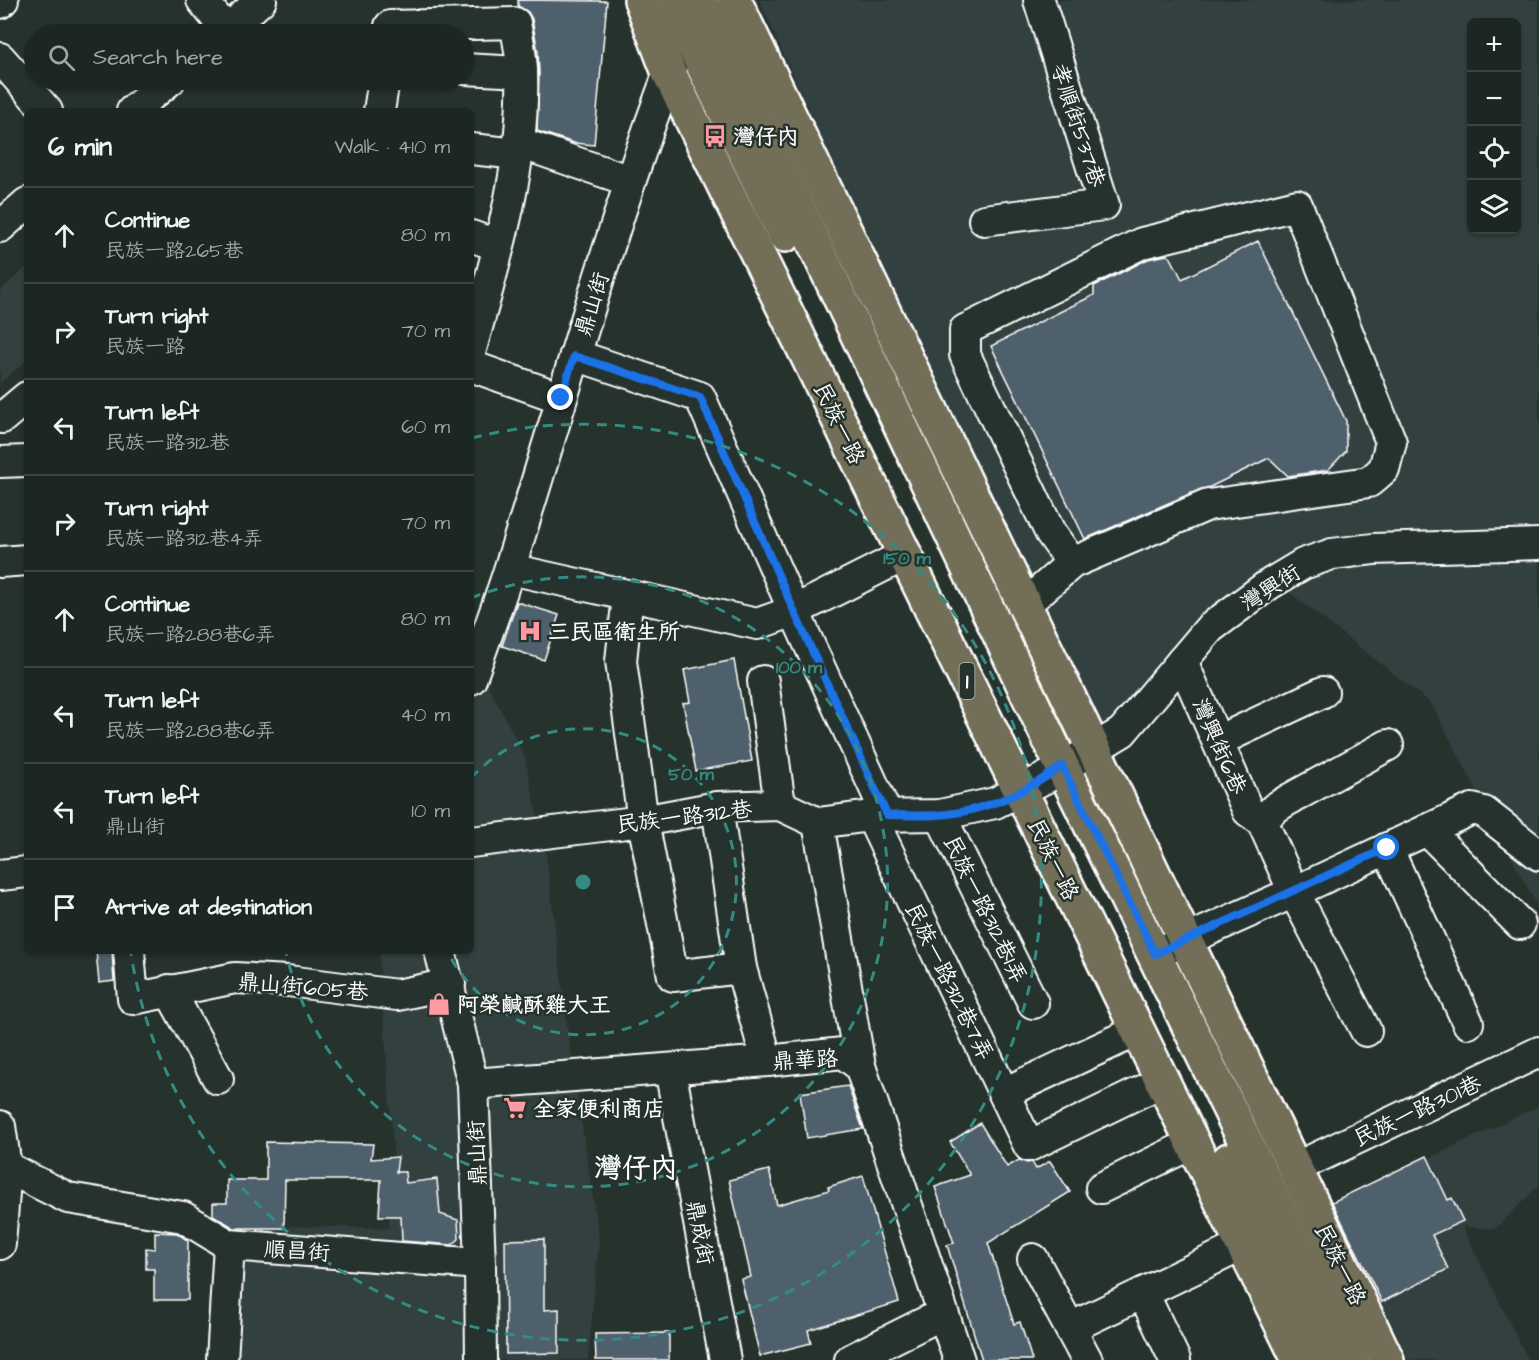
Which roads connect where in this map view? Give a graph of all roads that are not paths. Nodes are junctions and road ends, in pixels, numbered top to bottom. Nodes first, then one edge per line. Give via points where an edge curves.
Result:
1 (3, 0) edge
2 (202, 0) edge
3 (261, 0) edge
4 (641, 0) edge
5 (734, 0) edge
6 (1039, 0) edge
7 (0, 3) edge
8 (689, 7) edge
9 (390, 20) edge
10 (219, 24) edge
11 (235, 24) edge
12 (0, 58) edge
13 (474, 70) edge
14 (522, 72) junction
15 (669, 73) junction
16 (24, 85) edge
17 (28, 90) edge
18 (158, 90) edge
19 (382, 90) edge
20 (44, 108) edge
21 (136, 108) edge
22 (379, 108) edge
23 (474, 149) edge
24 (519, 149) junction
25 (630, 181) junction
26 (24, 206) edge
27 (984, 220) dead end
28 (0, 227) edge
29 (474, 237) edge
30 (499, 246) junction
31 (474, 338) edge
32 (574, 356) junction
33 (474, 367) edge
34 (561, 398) junction
35 (24, 400) edge
36 (2, 418) dead end
37 (24, 461) edge
38 (0, 462) edge
39 (1539, 544) edge
40 (905, 555) junction
41 (24, 560) edge
42 (0, 562) edge
43 (1072, 563) junction
44 (510, 569) junction
45 (628, 595) junction
46 (1024, 605) junction
47 (794, 611) junction
48 (1182, 661) junction
49 (474, 671) edge
50 (764, 681) dead end
51 (1323, 692) dead end
52 (1218, 741) junction
53 (1388, 745) dead end
54 (1093, 748) junction
55 (1043, 778) junction
56 (780, 805) junction
57 (717, 807) junction
58 (940, 815) junction
59 (879, 816) junction
60 (643, 821) junction
61 (1262, 821) junction
62 (818, 823) junction
63 (1427, 830) junction
64 (474, 842) edge
65 (1387, 848) junction
66 (1539, 855) edge
67 (24, 872) edge
68 (0, 875) edge
69 (1294, 892) junction
70 (1520, 924) dead end
71 (1185, 941) junction
72 (129, 954) edge
73 (441, 954) edge
74 (1155, 954) junction
75 (741, 968) junction
76 (450, 984) junction
77 (170, 990) junction
78 (1033, 1003) dead end
79 (1468, 1023) dead end
80 (1365, 1030) dead end
81 (1137, 1031) junction
82 (1539, 1052) edge
83 (766, 1061) junction
84 (860, 1066) junction
85 (670, 1069) junction
86 (218, 1079) dead end
87 (1163, 1082) junction
88 (473, 1084) junction
89 (1004, 1092) junction
90 (0, 1126) edge
91 (1193, 1143) junction
92 (3, 1167) edge
93 (1295, 1168) junction
94 (1101, 1188) dead end
95 (0, 1244) edge
96 (229, 1245) junction
97 (1243, 1245) junction
98 (1033, 1260) dead end
99 (480, 1264) junction
100 (1143, 1293) junction
101 (942, 1314) junction
102 (1070, 1328) junction
103 (222, 1360) edge
104 (481, 1360) edge
105 (725, 1360) edge
106 (850, 1360) edge
107 (959, 1360) edge
108 (1087, 1360) edge
109 (1175, 1360) edge
110 (1299, 1360) edge
111 (1325, 1360) edge
112 (1352, 1360) edge
113 (1388, 1360) edge

1 - 7 street
2 - 10 street
3 - 11 street
4 - 15 main road, 民族一路 / 1
5 - 46 main road, 民族一路
6 - 27 street, 孝順街537巷 via 1104,205
8 - 15 street, 鼎山街
8 - 55 main road, 民族一路 / 1
9 - 14 street via 515,23
12 - 16 street
13 - 14 street
14 - 24 street
15 - 25 street, 鼎山街
15 - 40 main road, 民族一路 / 1
17 - 20 street
18 - 21 street
19 - 22 street
23 - 24 street
24 - 25 street
24 - 30 street
25 - 32 street, 鼎山街
26 - 28 street
29 - 30 street
30 - 31 street
32 - 34 street, 鼎山街
32 - 47 street, 民族一路312巷7弄 via 700,397
33 - 34 street
34 - 44 street, 鼎山街
35 - 36 street
37 - 38 street
39 - 48 street, 灣興街 via 1373,549 1332,554 1303,564 1268,585 1210,628
40 - 47 street
40 - 55 main road, 民族一路 / 1
41 - 42 street
43 - 43 street via 1050,532 965,355 965,330 1142,243 1297,205 1392,442 1384,469 1369,482 1208,505
43 - 46 street
44 - 45 street
44 - 49 street, 鼎山街
45 - 47 street via 757,624
45 - 60 street via 621,661
46 - 54 main road, 民族一路
47 - 59 street, 民族一路312巷7弄
48 - 52 street, 灣興街6巷
48 - 54 street, 灣興街 via 1122,732
50 - 56 street
51 - 52 street
52 - 61 street, 灣興街6巷 via 1248,811
53 - 61 street via 1288,800
54 - 55 street, 灣興街
54 - 71 main road, 民族一路
55 - 58 street via 995,803
55 - 74 main road, 民族一路 / 1
55 - 81 main road, 民族一路 / 1
55 - 111 main road, 民族一路 / 1
56 - 57 street, 民族一路312巷
56 - 62 street, 民族一路312巷
57 - 60 street, 民族一路312巷
57 - 75 street
58 - 59 street
58 - 78 street, 民族一路312巷1弄
59 - 62 street
59 - 89 street, 民族一路312巷7弄
60 - 64 street, 民族一路312巷
60 - 75 street via 673,976
61 - 69 street, 灣興街6巷
62 - 84 street
63 - 65 street
63 - 66 street via 1472,809 1484,813
63 - 70 street
65 - 69 street
65 - 79 street
67 - 68 street
69 - 71 street
69 - 80 street, 灣興街6巷
71 - 74 street
71 - 93 main road, 民族一路
72 - 77 street, 鼎山街605巷 via 133,999
73 - 76 street, 鼎山街
74 - 112 main road, 民族一路 / 1
75 - 83 street
76 - 77 street, 鼎山街605巷 via 397,995 235,978
76 - 88 street, 鼎山街
77 - 86 street
81 - 87 main road, 民族一路 / 1
81 - 89 street
82 - 93 street, 民族一路301巷
83 - 84 street, 鼎華路 via 843,1053
83 - 85 street, 鼎華路
84 - 101 street, 鼎華路
85 - 88 street, 鼎華路
85 - 105 street, 鼎成街
87 - 89 street, 民族一路312巷7弄 via 1029,1146
87 - 91 main road, 民族一路 / 1
88 - 99 street, 鼎山街
90 - 92 street
91 - 94 street
91 - 97 main road, 民族一路 / 1
92 - 95 street
92 - 96 street via 68,1198 183,1217
93 - 113 main road, 民族一路
96 - 99 street, 順昌街
96 - 103 street
97 - 100 street
97 - 110 main road, 民族一路 / 1
98 - 102 street
99 - 104 street, 鼎山街
100 - 102 street
100 - 109 street
101 - 106 street
101 - 107 street, 鼎華路
102 - 108 street

